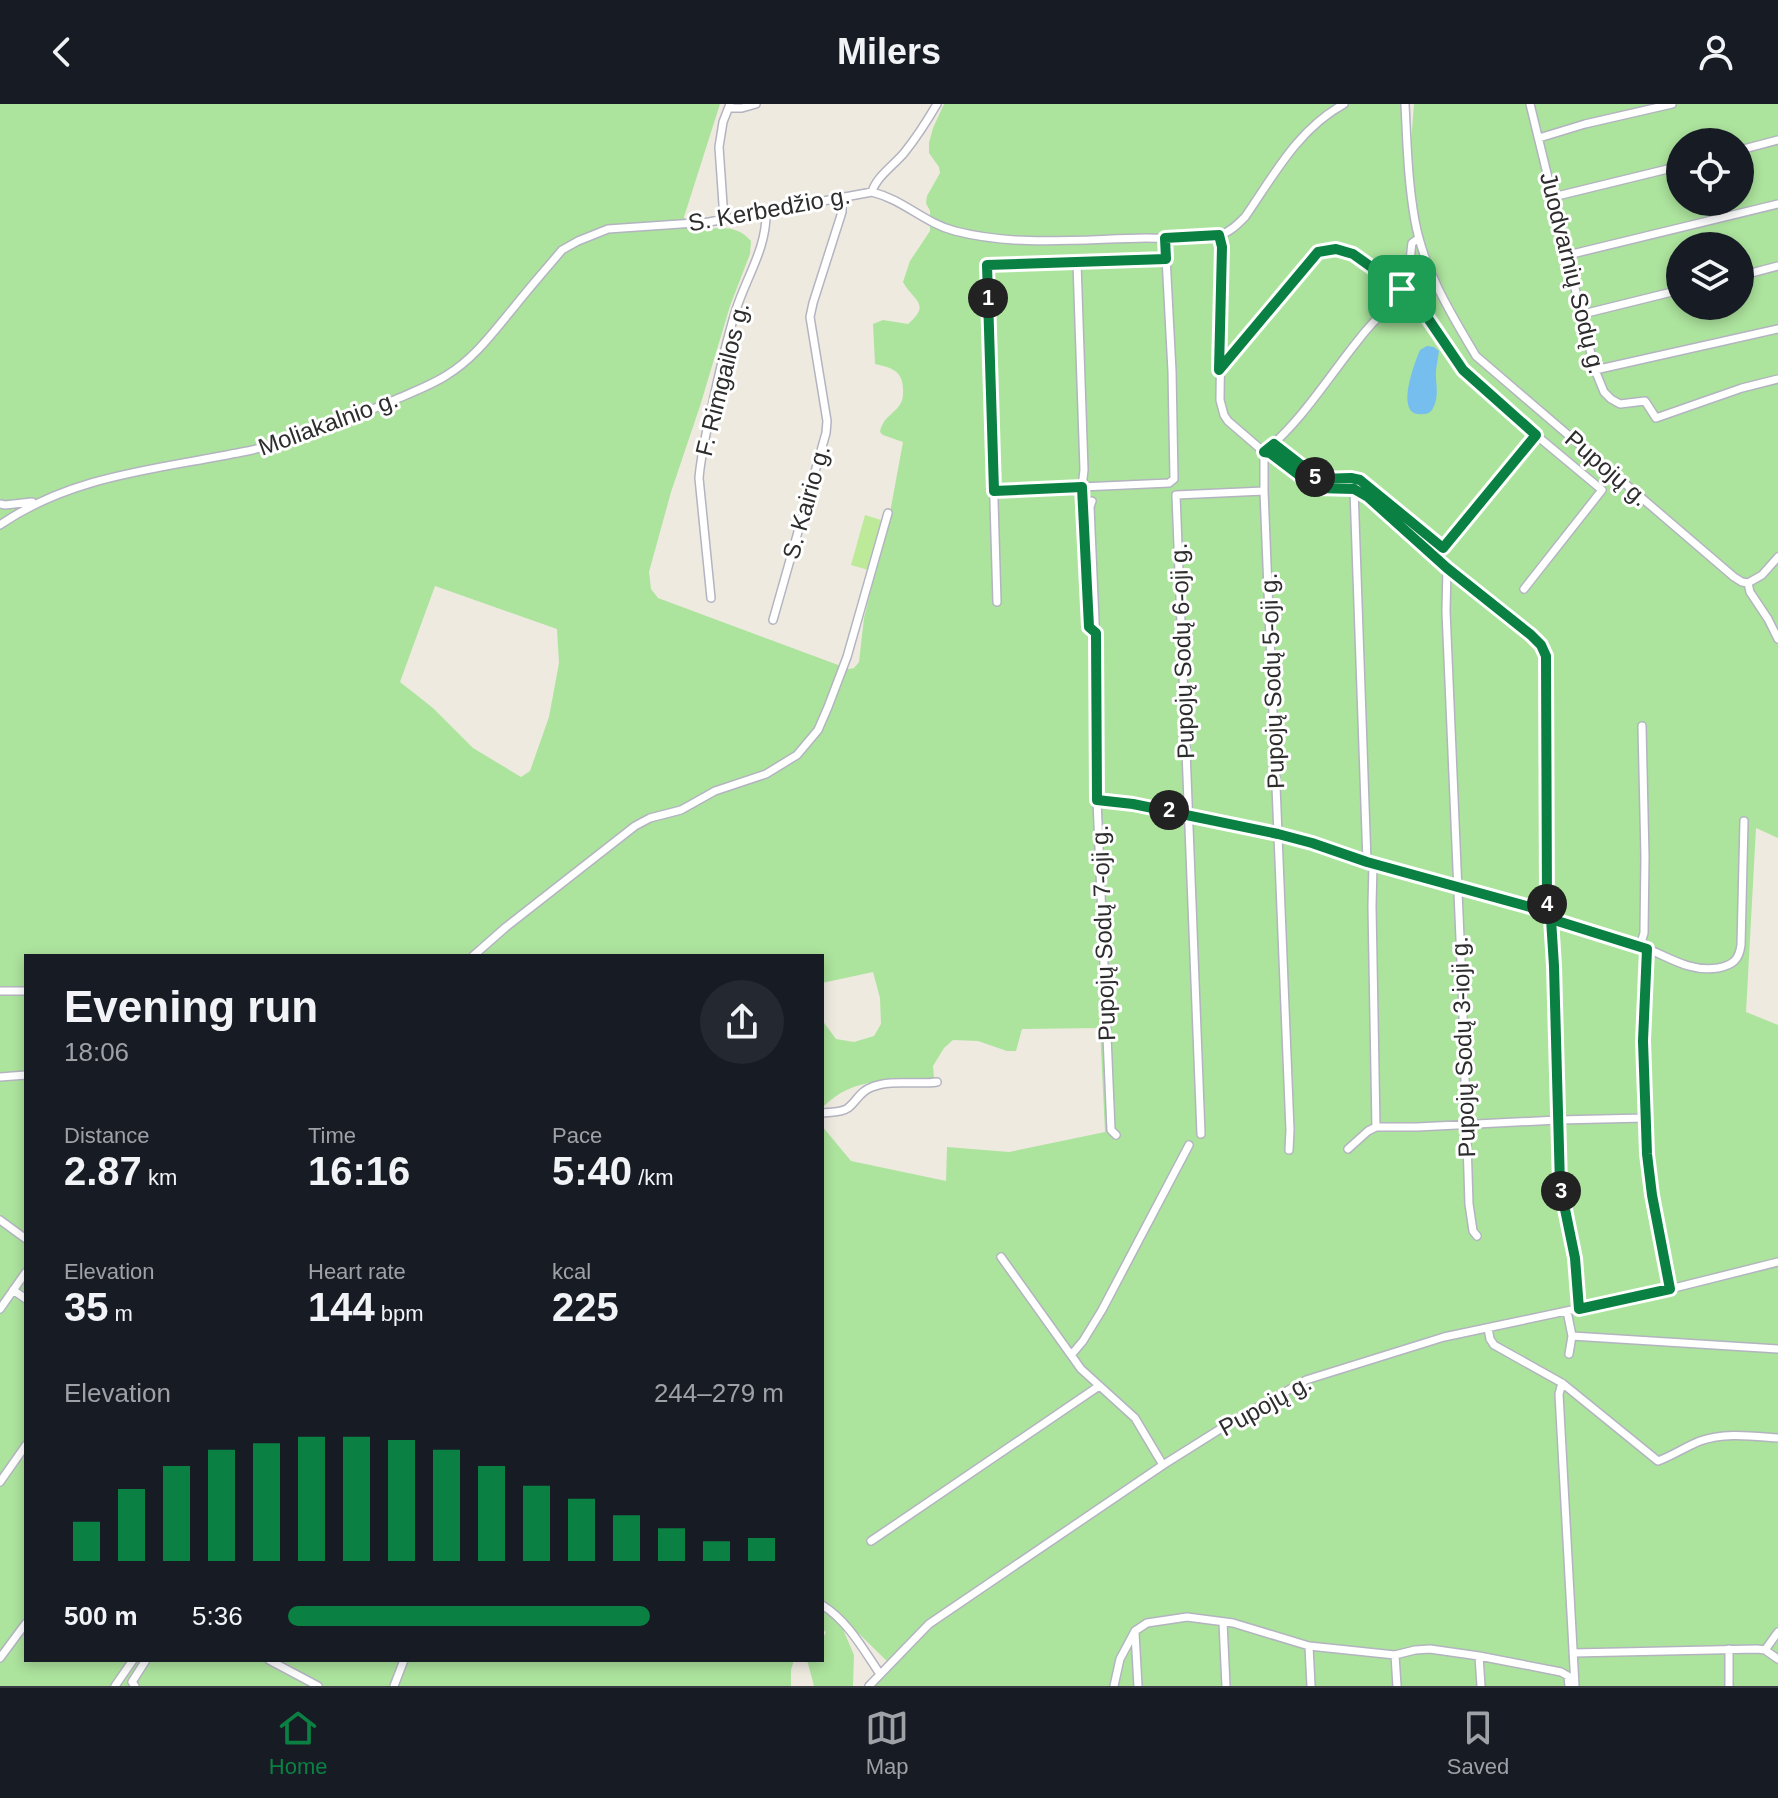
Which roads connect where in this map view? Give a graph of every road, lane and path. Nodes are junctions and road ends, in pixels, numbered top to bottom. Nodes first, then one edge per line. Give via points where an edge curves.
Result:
1 (756, 104) edge
2 (937, 104) edge
3 (1344, 104) edge
4 (1405, 104) edge
5 (1530, 104) edge
6 (1672, 104) edge
7 (730, 106) edge
8 (1539, 138) junction
9 (1778, 140) edge
10 (1754, 146) edge
11 (1666, 169) edge
12 (872, 192) junction
13 (842, 196) junction
14 (1553, 197) junction
15 (1778, 204) edge
16 (766, 212) junction
17 (724, 219) junction
18 (1219, 235) junction
19 (1165, 238) junction
20 (1419, 238) junction
21 (562, 250) joint
22 (1568, 255) junction
23 (1166, 259) junction
24 (1077, 263) junction
25 (1778, 266) edge
26 (1754, 272) edge
27 (1402, 289) junction
28 (1666, 293) edge
29 (1583, 314) junction
30 (1778, 329) edge
31 (1219, 370) junction
32 (1595, 370) junction
33 (1778, 379) edge
34 (1536, 435) junction
35 (1274, 444) junction
36 (1264, 452) junction
37 (1082, 487) junction
38 (1354, 489) junction
39 (994, 491) junction
40 (1264, 491) junction
41 (38, 501) junction
42 (1092, 501) dead end
43 (2, 505) edge
44 (888, 513) dead end
45 (2, 524) edge
46 (1778, 557) edge
47 (1447, 568) junction
48 (1748, 583) junction
49 (1524, 589) dead end
50 (711, 598) dead end
51 (997, 602) dead end
52 (773, 620) dead end
53 (1096, 633) junction
54 (1778, 639) edge
55 (1642, 726) dead end
56 (1097, 800) junction
57 (1190, 814) junction
58 (1744, 821) dead end
59 (1278, 834) junction
60 (1370, 863) junction
61 (1458, 888) junction
62 (1549, 916) junction
63 (1643, 947) junction
64 (475, 954) edge
65 (0, 991) edge
66 (24, 991) edge
67 (24, 1075) edge
68 (0, 1077) edge
69 (937, 1082) dead end
70 (824, 1113) edge
71 (1645, 1118) junction
72 (1558, 1120) junction
73 (1466, 1124) junction
74 (1376, 1127) junction
75 (1201, 1134) dead end
76 (1116, 1135) dead end
77 (1189, 1145) dead end
78 (1348, 1149) dead end
79 (1289, 1150) dead end
80 (0, 1220) edge
81 (1477, 1236) dead end
82 (24, 1238) edge
83 (1001, 1257) dead end
84 (1778, 1262) edge
85 (24, 1275) edge
86 (1670, 1289) junction
87 (13, 1290) junction
88 (24, 1298) edge
89 (0, 1309) edge
90 (1579, 1309) junction
91 (1567, 1311) junction
92 (1488, 1328) junction
93 (1572, 1336) junction
94 (1778, 1349) edge
95 (1072, 1354) junction
96 (1569, 1354) dead end
97 (1562, 1383) junction
98 (1099, 1386) junction
99 (1778, 1438) edge
100 (24, 1448) edge
101 (1163, 1465) junction
102 (0, 1482) edge
103 (871, 1541) dead end
104 (824, 1606) edge
105 (1223, 1622) junction
106 (24, 1626) edge
107 (1135, 1631) junction
108 (1778, 1632) edge
109 (1309, 1646) junction
110 (1729, 1649) junction
111 (1765, 1650) junction
112 (1573, 1653) junction
113 (1395, 1655) junction
114 (1479, 1656) junction
115 (0, 1658) edge
116 (1778, 1659) edge
117 (132, 1662) edge
118 (145, 1662) edge
119 (273, 1662) edge
120 (403, 1662) edge
121 (880, 1674) junction
122 (115, 1686) edge
123 (135, 1686) edge
124 (318, 1686) edge
125 (394, 1686) edge
126 (869, 1686) edge
127 (1114, 1686) edge
128 (1138, 1686) edge
129 (1226, 1686) edge
130 (1311, 1686) edge
131 (1397, 1686) edge
132 (1481, 1686) edge
133 (1569, 1686) edge
134 (1575, 1686) edge
135 (1729, 1686) edge

1 - 7 street
2 - 12 street
3 - 18 street via 1312,126 1245,217
4 - 20 street, Pupojų g.
5 - 8 street, Juodvarnių Sodų g.
6 - 8 street
7 - 17 street via 719,147
8 - 14 street, Juodvarnių Sodų g.
9 - 10 street
11 - 14 street
12 - 13 street, S. Kerbedžio g.
12 - 19 street, S. Kerbedžio g. via 933,223 987,238
13 - 16 street, S. Kerbedžio g.
13 - 52 street, S. Kairio g. via 842,212 810,317 826,433
14 - 22 street, Juodvarnių Sodų g.
15 - 22 street
16 - 17 street, S. Kerbedžio g.
16 - 50 street, F. Rimgailos g. via 762,247 735,312 700,463
17 - 21 street, S. Kerbedžio g. via 608,229
18 - 19 street, S. Kerbedžio g.
18 - 31 street
19 - 23 street
20 - 27 street via 1412,243
20 - 48 street, Pupojų g. via 1448,311 1476,356 1734,577
21 - 41 street, Moliakalnio g. via 484,344 429,385 282,443 121,474
22 - 29 street, Juodvarnių Sodų g.
23 - 24 street
23 - 37 street via 1174,479
24 - 37 street, Pupojų Sodų 7-oji g.
24 - 39 street via 987,265
25 - 26 street
27 - 31 street via 1353,254 1336,249 1318,252
27 - 34 street via 1463,370
27 - 35 street
28 - 29 street
29 - 32 street, Juodvarnių Sodų g.
30 - 32 street
31 - 36 street via 1224,415
32 - 33 street, Juodvarnių Sodų g. via 1611,399 1620,404 1645,401 1656,418
34 - 35 street via 1443,548 1360,480 1319,479
34 - 49 street via 1602,490
35 - 36 street
36 - 38 street via 1316,488
36 - 40 street, Pupojų Sodų 5-oji g.
37 - 39 street
37 - 53 street, Pupojų Sodų 7-oji g. via 1089,627
38 - 47 street
38 - 60 street
39 - 51 street
40 - 57 street, Pupojų Sodų 6-oji g. via 1176,495
40 - 59 street, Pupojų Sodų 5-oji g.
41 - 43 street
41 - 45 street, Moliakalnio g.
42 - 53 street, Pupojų Sodų 7-oji g.
43 - 45 street
44 - 64 street via 847,657 818,730 797,755 766,774 635,826
46 - 48 street
47 - 61 street, Pupojų Sodų 3-ioji g.
47 - 62 street via 1531,635 1546,656
48 - 54 street, Pupojų g.
53 - 56 street, Pupojų Sodų 7-oji g.
55 - 63 street
56 - 57 street
56 - 76 street, Pupojų Sodų 7-oji g. via 1111,1130
57 - 59 street
57 - 75 street, Pupojų Sodų 6-oji g.
58 - 63 street via 1737,961 1698,969
59 - 60 street
59 - 79 street, Pupojų Sodų 5-oji g.
60 - 61 street
60 - 74 street
61 - 62 street
61 - 73 street, Pupojų Sodų 3-ioji g.
62 - 63 street
62 - 72 street
63 - 71 street
65 - 66 street
67 - 68 street
69 - 70 street via 881,1084 861,1093 848,1108
71 - 72 street
71 - 86 street via 1652,1195
72 - 73 street
72 - 90 street via 1560,1185
73 - 74 street
73 - 81 street, Pupojų Sodų 3-ioji g. via 1469,1204
74 - 78 street
77 - 95 street via 1102,1310
80 - 82 street
83 - 95 street
84 - 86 street, Pupojų g.
85 - 87 street
86 - 90 street, Pupojų g.
87 - 88 street
87 - 89 street
90 - 91 street, Pupojų g.
91 - 92 street, Pupojų g.
91 - 93 street
92 - 97 street via 1494,1345
92 - 101 street, Pupojų g. via 1306,1380
93 - 94 street
93 - 96 street
95 - 98 street
97 - 99 street via 1658,1461 1717,1437
97 - 112 street
98 - 101 street via 1135,1418
98 - 103 street
100 - 102 street
101 - 121 street, Pupojų g. via 929,1624
104 - 121 street via 846,1625
105 - 107 street via 1187,1617 1147,1623
105 - 109 street
105 - 129 street
106 - 115 street
107 - 127 street via 1120,1659
107 - 128 street
108 - 111 street
109 - 113 street
109 - 130 street
110 - 111 street
110 - 112 street
110 - 135 street
111 - 116 street
112 - 134 street
113 - 114 street via 1430,1649
113 - 131 street
114 - 132 street
114 - 133 street via 1561,1672 1568,1676
117 - 122 street
118 - 123 street via 132,1682
119 - 124 street
120 - 125 street
121 - 126 street, Pupojų g.

